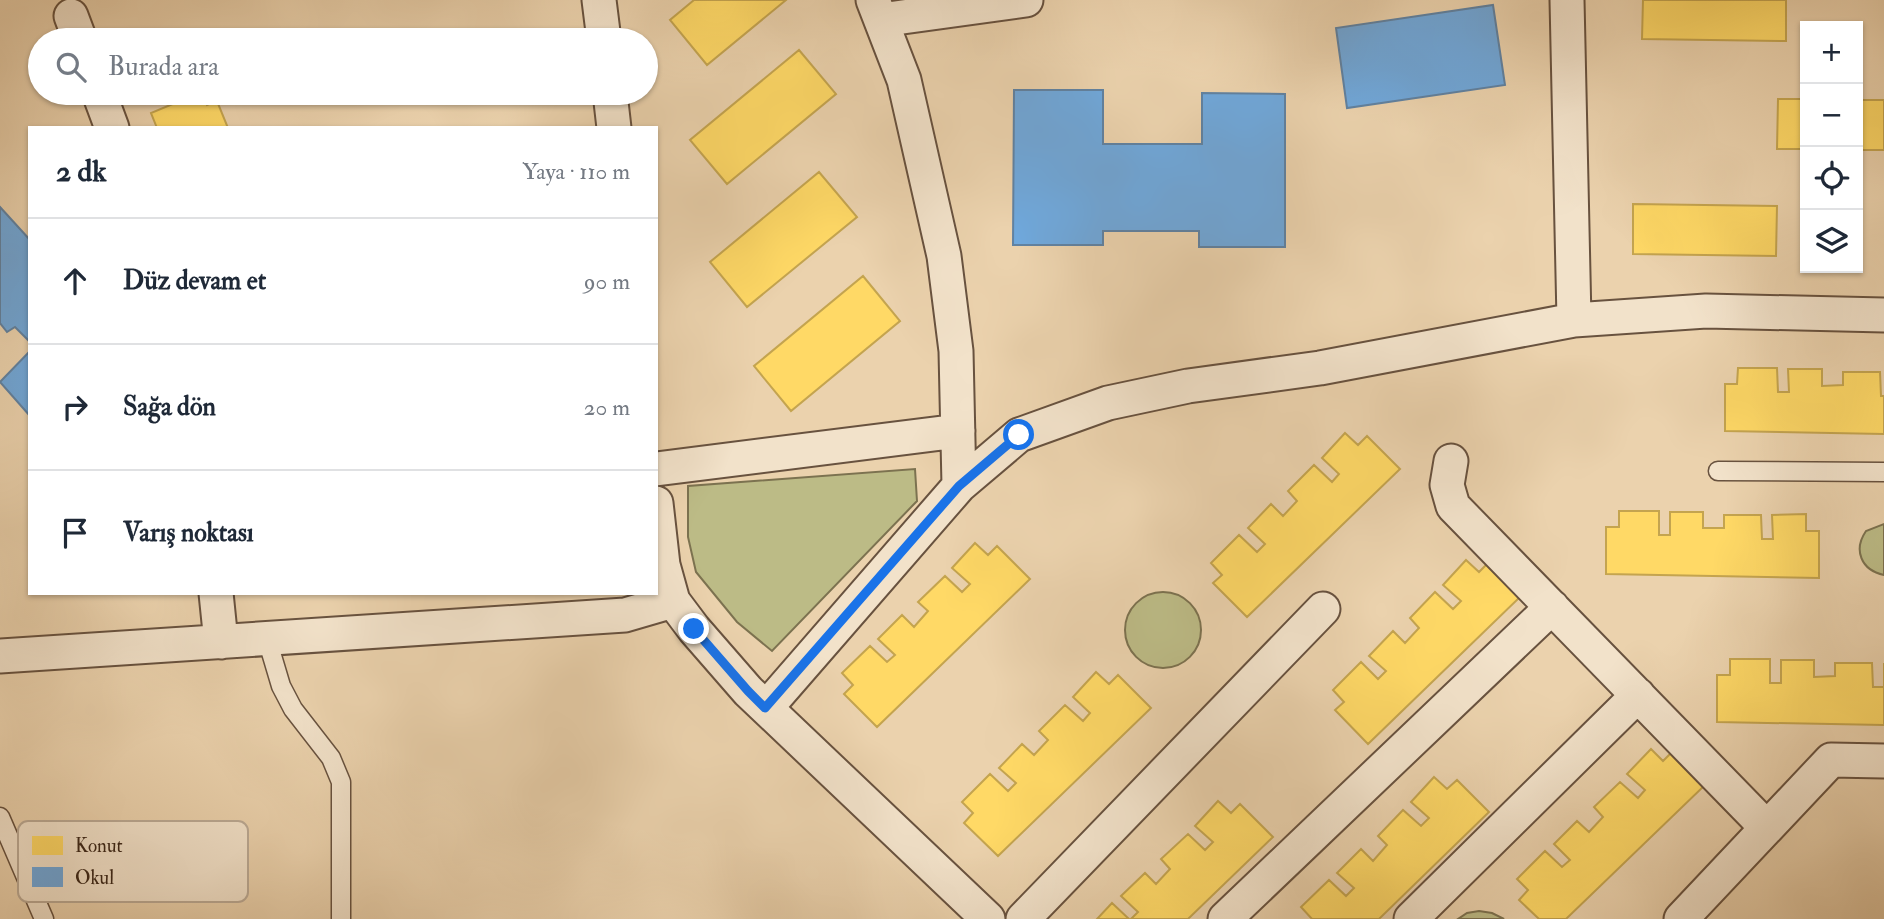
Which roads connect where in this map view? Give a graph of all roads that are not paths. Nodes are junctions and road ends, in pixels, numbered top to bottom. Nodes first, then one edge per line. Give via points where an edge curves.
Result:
1 (599, 0) edge
2 (1026, 0) edge
3 (1567, 0) edge
4 (877, 10) edge
5 (602, 28) edge
6 (103, 105) edge
7 (611, 105) edge
8 (111, 126) edge
9 (614, 126) edge
10 (1884, 315) edge
11 (1574, 320) junction
12 (958, 431) junction
13 (1451, 461) dead end
14 (658, 469) edge
15 (1718, 471) dead end
16 (1884, 472) edge
17 (959, 486) junction
18 (658, 521) edge
19 (216, 595) edge
20 (673, 601) junction
21 (1552, 607) junction
22 (1323, 609) dead end
23 (267, 639) junction
24 (220, 642) junction
25 (0, 656) edge
26 (1638, 695) junction
27 (765, 708) junction
28 (1884, 761) edge
29 (0, 817) edge
30 (1767, 828) junction
31 (18, 859) edge
32 (37, 902) edge
33 (44, 919) edge
34 (341, 919) edge
35 (988, 919) edge
36 (1023, 919) edge
37 (1225, 919) edge
38 (1411, 919) edge
39 (1681, 919) edge

1 - 5 street
2 - 4 street
3 - 11 street
4 - 12 street via 904,80 944,256 956,351
6 - 8 street
7 - 9 street
10 - 11 street via 1706,311
11 - 17 street via 1108,403 1019,435
12 - 14 street
12 - 17 street
13 - 21 street via 1447,485 1453,506
15 - 16 lane
17 - 27 street
18 - 20 street
19 - 24 street
20 - 23 street via 625,615
20 - 27 street
21 - 26 street
21 - 37 street
22 - 36 street
23 - 24 street
23 - 34 lane via 281,686 331,758 341,782
24 - 25 street
26 - 30 street
26 - 38 street
27 - 35 street
28 - 30 street via 1831,760
29 - 31 lane
30 - 39 street
32 - 33 lane

